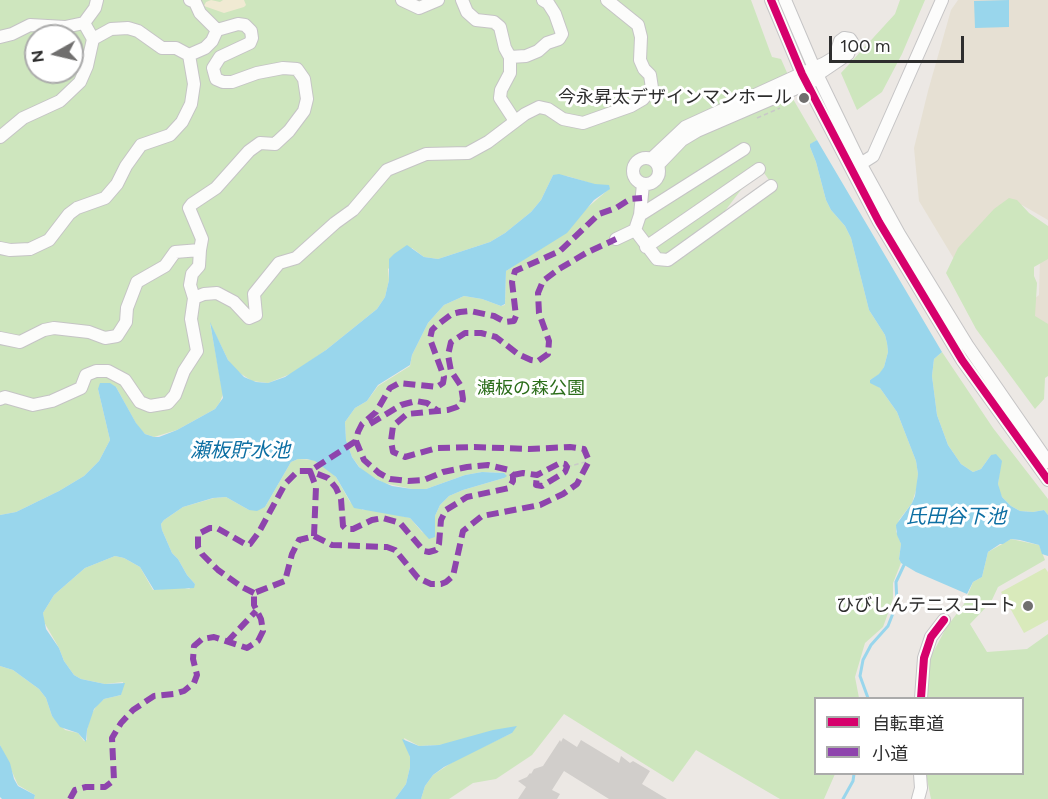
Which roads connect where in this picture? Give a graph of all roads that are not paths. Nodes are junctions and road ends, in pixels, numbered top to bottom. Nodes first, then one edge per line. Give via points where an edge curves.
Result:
1 (97, 0) edge
2 (190, 0) edge
3 (402, 0) edge
4 (438, 0) edge
5 (462, 0) edge
6 (543, 0) edge
7 (606, 0) edge
8 (771, 0) edge
9 (784, 0) edge
10 (942, 0) edge
11 (84, 23) junction
12 (217, 30) junction
13 (0, 37) edge
14 (93, 39) junction
15 (189, 55) junction
16 (510, 57) junction
17 (817, 74) junction
18 (804, 79) junction
19 (515, 121) junction
20 (0, 137) edge
21 (744, 149) dead end
22 (655, 162) junction
23 (856, 167) junction
24 (759, 169) dead end
25 (644, 184) junction
26 (771, 186) dead end
27 (640, 215) junction
28 (635, 230) junction
29 (616, 239) dead end
30 (646, 247) junction
31 (0, 248) edge
32 (200, 250) junction
33 (194, 298) junction
34 (0, 338) edge
35 (0, 399) edge
36 (1048, 462) edge
37 (1048, 480) edge
38 (944, 620) dead end
39 (921, 697) edge
40 (920, 775) edge
41 (918, 799) edge

1 - 11 street
2 - 12 street
3 - 4 street via 419,8
5 - 16 street via 476,20 494,22 500,27
6 - 16 street via 555,14 562,34 538,51
7 - 19 street via 638,25 640,60 651,75 652,88 631,106 583,123 539,108
8 - 18 street
9 - 17 street
10 - 23 street via 873,156
11 - 13 street via 65,27 30,25
11 - 14 street
12 - 15 street via 205,48
12 - 32 street via 245,25 252,38 220,57 213,68 216,79 232,82 257,73 297,69 304,79 306,99 304,111 289,131 275,144 260,143 249,151 216,188 189,208 202,239
14 - 15 street via 111,28 128,28 162,48 176,48
14 - 20 street via 80,82 60,101 23,118
15 - 31 street via 194,84 191,104 170,135 141,145 105,198 69,214 49,240 30,249
16 - 19 street via 510,73 500,98
17 - 18 street
17 - 23 street
18 - 22 street via 697,131
18 - 23 street
19 - 33 street via 468,153 426,154 387,170 353,210 296,258 279,263 254,294 256,315 249,318 234,302 217,293
21 - 27 street
22 - 25 street via 658,177
22 - 25 street via 642,158 633,168 634,176
23 - 36 street via 967,345
23 - 37 street via 897,252 962,360
24 - 30 street
25 - 27 street
26 - 30 street via 668,260 657,259
27 - 28 street
28 - 29 street
28 - 30 street
32 - 33 street via 199,266 190,285
32 - 34 street via 175,252 165,266 136,282 126,322 117,336 105,338 54,328 20,342
33 - 35 street via 191,318 196,351 168,403 150,406 140,402 125,380 108,371 86,375 81,388 51,401 33,405
38 - 39 street via 931,637 924,658
40 - 41 street

